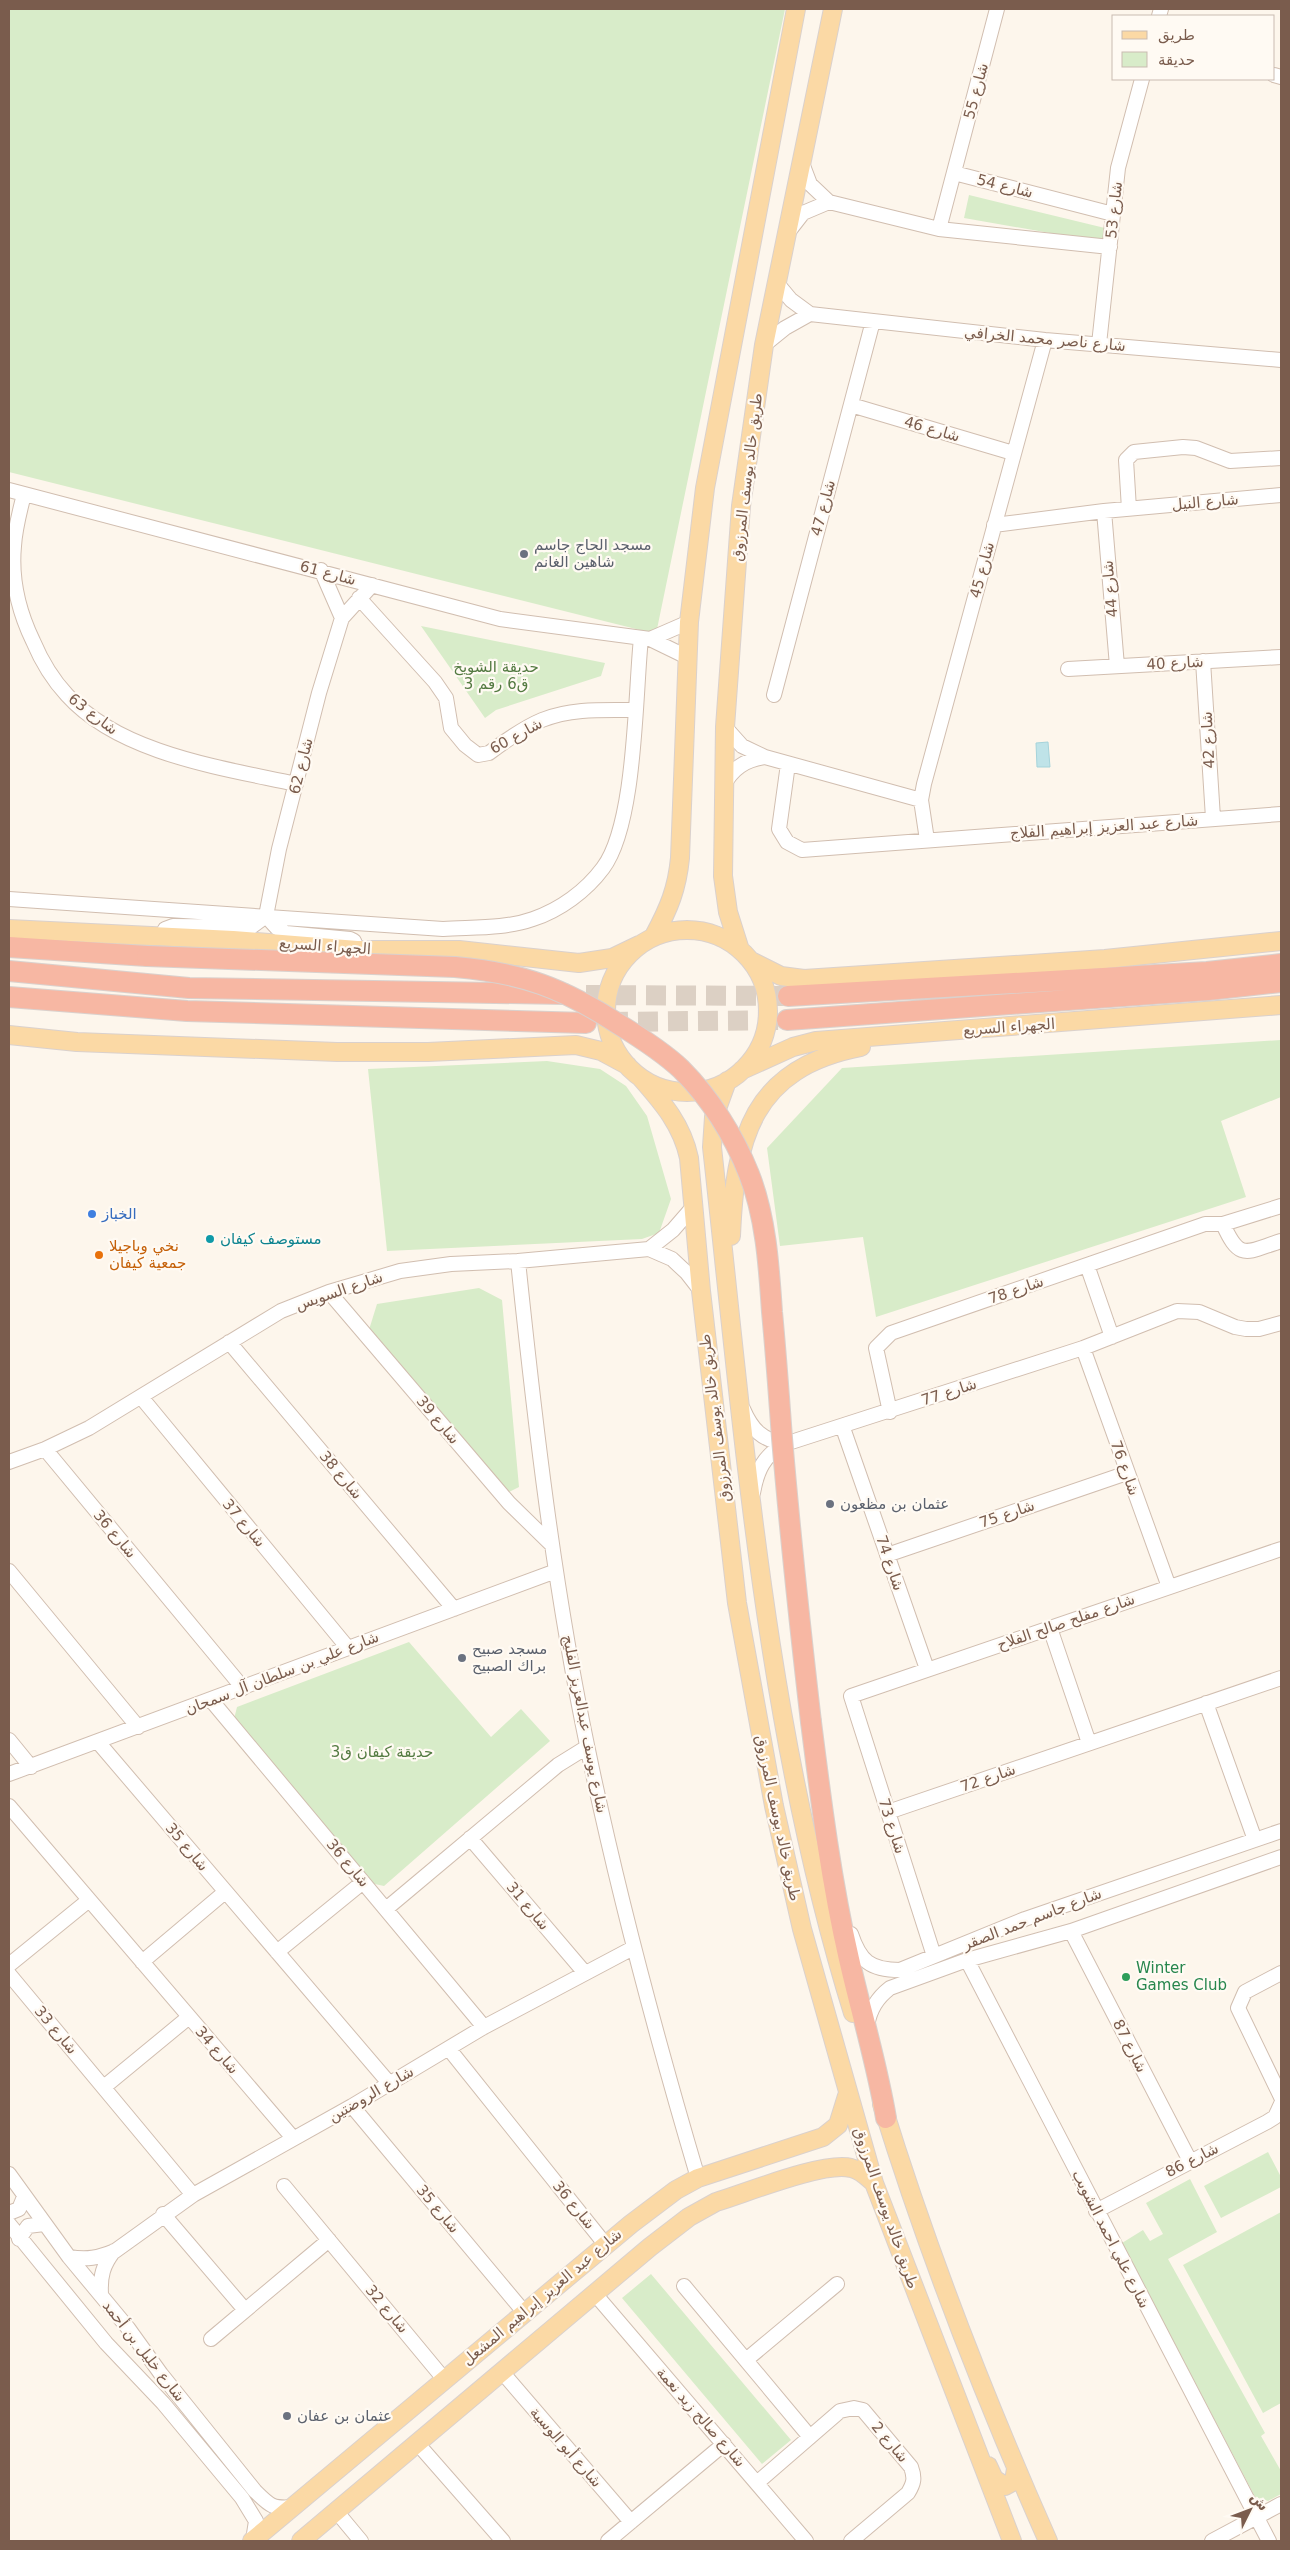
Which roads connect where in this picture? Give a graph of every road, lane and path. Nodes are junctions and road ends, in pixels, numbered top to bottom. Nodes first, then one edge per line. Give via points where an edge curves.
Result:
1 (796, 9) edge
2 (832, 9) edge
3 (997, 9) edge
4 (1142, 80) edge
5 (801, 159) junction
6 (954, 173) junction
7 (829, 202) junction
8 (1113, 214) junction
9 (939, 229) junction
10 (786, 235) junction
11 (1110, 247) junction
12 (776, 282) junction
13 (810, 314) junction
14 (873, 321) junction
15 (1045, 340) junction
16 (1099, 344) junction
17 (764, 345) junction
18 (1281, 360) edge
19 (851, 405) junction
20 (1014, 453) junction
21 (1281, 458) edge
22 (9, 490) edge
23 (24, 494) junction
24 (1281, 495) edge
25 (1129, 509) junction
26 (1104, 511) junction
27 (994, 525) junction
28 (322, 570) junction
29 (372, 585) junction
30 (359, 598) junction
31 (342, 618) junction
32 (689, 622) junction
33 (646, 638) junction
34 (1281, 656) edge
35 (688, 658) junction
36 (1204, 661) junction
37 (1117, 666) junction
38 (1068, 669) dead end
39 (774, 695) dead end
40 (635, 710) junction
41 (725, 726) junction
42 (765, 757) junction
43 (788, 764) junction
44 (296, 784) junction
45 (723, 788) junction
46 (921, 800) junction
47 (1281, 814) edge
48 (1213, 818) junction
49 (927, 840) junction
50 (9, 899) edge
51 (266, 916) junction
52 (9, 929) edge
53 (654, 936) junction
54 (162, 937) junction
55 (1281, 941) edge
56 (639, 945) junction
57 (9, 947) edge
58 (357, 950) junction
59 (746, 956) junction
60 (1281, 964) edge
61 (9, 971) edge
62 (1281, 982) edge
63 (586, 994) tunnel mouth
64 (788, 996) tunnel mouth
65 (9, 997) edge
66 (1281, 1005) edge
67 (1258, 1008) junction
68 (1281, 1009) edge
69 (787, 1020) tunnel mouth
70 (586, 1023) tunnel mouth
71 (934, 1032) junction
72 (9, 1035) edge
73 (627, 1065) junction
74 (742, 1070) junction
75 (641, 1078) junction
76 (727, 1081) junction
77 (693, 1206) junction
78 (1281, 1206) edge
79 (1223, 1224) junction
80 (1281, 1241) edge
81 (649, 1249) junction
82 (518, 1260) junction
83 (1087, 1265) junction
84 (701, 1291) junction
85 (329, 1292) junction
86 (728, 1292) junction
87 (1281, 1323) edge
88 (1112, 1337) junction
89 (229, 1342) junction
90 (1083, 1348) junction
91 (141, 1397) junction
92 (740, 1400) junction
93 (890, 1412) junction
94 (842, 1428) junction
95 (785, 1444) junction
96 (45, 1449) junction
97 (9, 1462) edge
98 (1127, 1473) junction
99 (752, 1503) junction
100 (552, 1546) junction
101 (1281, 1549) edge
102 (887, 1555) junction
103 (556, 1571) junction
104 (9, 1572) edge
105 (1169, 1587) junction
106 (737, 1603) junction
107 (454, 1609) junction
108 (1050, 1628) junction
109 (348, 1648) junction
110 (927, 1670) junction
111 (1281, 1678) edge
112 (243, 1688) junction
113 (851, 1696) joint
114 (211, 1700) junction
115 (1206, 1703) junction
116 (138, 1727) junction
117 (9, 1740) edge
118 (98, 1742) junction
119 (1089, 1743) junction
120 (587, 1747) junction
121 (790, 1749) junction
122 (31, 1767) junction
123 (9, 1774) edge
124 (9, 1806) edge
125 (888, 1812) junction
126 (1281, 1831) edge
127 (470, 1838) junction
128 (1255, 1840) junction
129 (1281, 1857) edge
130 (363, 1882) junction
131 (834, 1882) junction
132 (225, 1892) junction
133 (89, 1900) junction
134 (386, 1909) junction
135 (1025, 1919) junction
136 (1071, 1931) junction
137 (1035, 1943) junction
138 (633, 1948) junction
139 (277, 1952) junction
140 (934, 1956) junction
141 (967, 1960) junction
142 (142, 1962) junction
143 (9, 1965) edge
144 (585, 1973) junction
145 (1281, 1973) edge
146 (9, 1974) edge
147 (189, 2017) junction
148 (484, 2027) junction
149 (866, 2029) junction
150 (450, 2049) junction
151 (389, 2083) junction
152 (104, 2087) junction
153 (847, 2095) junction
154 (1281, 2097) edge
155 (1281, 2104) edge
156 (352, 2106) junction
157 (886, 2118) junction
158 (293, 2138) junction
159 (785, 2149) junction
160 (1190, 2161) junction
161 (9, 2174) edge
162 (698, 2178) junction
163 (792, 2178) junction
164 (874, 2183) junction
165 (284, 2186) dead end
166 (193, 2195) junction
167 (24, 2197) junction
168 (656, 2205) junction
169 (1096, 2211) junction
170 (9, 2214) edge
171 (163, 2214) junction
172 (9, 2224) edge
173 (44, 2224) junction
174 (631, 2224) junction
175 (674, 2228) junction
176 (19, 2239) junction
177 (329, 2240) junction
178 (605, 2244) junction
179 (650, 2247) junction
180 (115, 2251) junction
181 (69, 2257) junction
182 (837, 2284) dead end
183 (684, 2286) dead end
184 (101, 2294) junction
185 (595, 2294) junction
186 (246, 2310) junction
187 (524, 2312) junction
188 (136, 2338) junction
189 (211, 2338) dead end
190 (939, 2354) junction
191 (118, 2355) junction
192 (746, 2360) junction
193 (502, 2372) junction
194 (444, 2379) junction
195 (810, 2437) junction
196 (370, 2443) junction
197 (417, 2443) junction
198 (724, 2444) junction
199 (392, 2464) junction
200 (339, 2468) junction
201 (1016, 2469) junction
202 (758, 2482) junction
203 (359, 2492) junction
204 (1281, 2504) edge
205 (293, 2507) junction
206 (336, 2511) junction
207 (1256, 2518) junction
208 (1002, 2520) junction
209 (631, 2522) junction
210 (252, 2541) edge
211 (301, 2541) edge
212 (361, 2541) edge
213 (503, 2541) edge
214 (608, 2541) edge
215 (806, 2541) edge
216 (851, 2541) edge
217 (1001, 2541) edge
218 (1012, 2541) edge
219 (1048, 2541) edge
220 (1212, 2541) edge
221 (1269, 2541) edge

1 - 32 main road via 705,488
2 - 5 main road, طريق خالد يوسف المرزوق
3 - 6 street, شارع 55
4 - 8 street, شارع 53 via 1118,168
5 - 7 street via 810,184
5 - 10 main road, طريق خالد يوسف المرزوق
6 - 8 street, شارع 54
6 - 9 street
7 - 9 street
7 - 10 street via 803,213
8 - 11 street, شارع 53
9 - 11 street
10 - 12 main road, طريق خالد يوسف المرزوق
11 - 16 street, شارع 53
12 - 13 street, شارع ناصر محمد الخرافي via 790,300
12 - 17 main road, طريق خالد يوسف المرزوق
13 - 14 street, شارع ناصر محمد الخرافي
13 - 17 street
14 - 15 street, شارع ناصر محمد الخرافي
14 - 19 street, شارع 47
15 - 16 street, شارع ناصر محمد الخرافي
15 - 20 street, شارع 45
16 - 18 street, شارع ناصر محمد الخرافي
17 - 41 main road, طريق خالد يوسف المرزوق via 741,506
19 - 20 street, شارع 46
19 - 39 street, شارع 47
20 - 27 street, شارع 45
21 - 25 street via 1230,461 1196,448 1134,452 1126,460
22 - 23 street, شارع 61
23 - 28 street, شارع 61
23 - 44 street, شارع 63 via 14,546 17,598 40,657 67,696 103,724 152,748 185,759
24 - 25 street, شارع النيل
25 - 26 street, شارع النيل
26 - 27 street, شارع النيل
26 - 37 street, شارع 44
27 - 46 street, شارع 45
28 - 29 street, شارع 61
28 - 31 street
29 - 30 street, شارع 62
29 - 33 street, شارع 61 via 519,623
30 - 31 street, شارع 62
30 - 40 street, شارع 60 via 435,682 446,698 451,728 465,745 478,754 488,753 542,720 559,715
31 - 44 street, شارع 62
32 - 33 street
32 - 35 main road
33 - 35 street, شارع 61
33 - 40 street
34 - 36 street, شارع 40
35 - 53 main road via 677,885
36 - 37 street, شارع 40
36 - 48 street, شارع 42
37 - 38 street, شارع 40
40 - 51 street, الجهراء السريع via 627,799 620,832 604,868 581,892 556,909 500,925 443,929
41 - 42 street via 742,746
41 - 45 main road, طريق خالد يوسف المرزوق
42 - 43 street
42 - 45 street via 751,759 739,766 729,775
43 - 46 street
43 - 49 street, شارع عبد العزيز إبراهيم الفلاج via 779,829 792,846 812,850
44 - 51 street, شارع 62
45 - 59 main road, طريق خالد يوسف المرزوق via 722,876 728,912
46 - 49 street
47 - 48 street, شارع عبد العزيز إبراهيم الفلاج
48 - 49 street, شارع عبد العزيز إبراهيم الفلاج
50 - 51 street, الجهراء السريع
51 - 54 street via 251,927 173,926 165,929
51 - 58 street via 281,931 350,939
52 - 54 main road, الجهراء السريع
53 - 56 main road
53 - 59 main road via 690,930 708,933 725,939
54 - 58 main road, الجهراء السريع via 278,942
55 - 59 main road via 1104,959 804,979 781,976
56 - 58 main road, الجهراء السريع via 612,958 579,963 459,950
56 - 73 main road via 622,961 606,1003 607,1025 612,1040
57 - 131 highway, bridge via 148,956 455,967 501,972 541,982 580,1000 650,1043 681,1069 709,1102 733,1140 750,1176 763,1225 790,1534 811,1722
59 - 74 main road via 760,976 766,992 767,1026 754,1057
60 - 64 highway via 1207,972
61 - 63 highway via 189,988
62 - 69 highway, الجهراء السريع
65 - 70 highway via 188,1011
66 - 67 main road, الجهراء السريع
67 - 68 main road
67 - 71 main road, الجهراء السريع
71 - 74 main road, الجهراء السريع via 816,1041 793,1047
71 - 86 main road via 829,1054 796,1071 767,1098 747,1130 736,1167
72 - 73 main road via 77,1042 337,1052 428,1052 576,1044 601,1051
73 - 75 main road
74 - 76 main road
75 - 76 main road via 675,1091 693,1092
75 - 77 main road, طريق خالد يوسف المرزوق via 670,1113 683,1136 689,1158
76 - 86 main road, طريق خالد يوسف المرزوق via 714,1117 712,1140
77 - 81 street via 673,1230
77 - 84 main road, طريق خالد يوسف المرزوق
78 - 79 street, شارع 78
79 - 80 street via 1239,1250 1247,1252
79 - 83 street, شارع 78 via 1205,1224
81 - 82 street, شارع السويس
81 - 84 street, شارع السويس via 672,1259
82 - 85 street, شارع السويس via 451,1264 400,1272
82 - 100 street, شارع يوسف عبدالعزيز الفليج via 532,1402
83 - 88 street
83 - 93 street, شارع 78 via 884,1338 876,1348 876,1356
84 - 106 main road, طريق خالد يوسف المرزوق
85 - 89 street, شارع السويس via 281,1311
85 - 100 street, 39 شارع via 508,1503
86 - 92 main road, طريق خالد يوسف المرزوق
87 - 88 street, شارع 77 via 1246,1329 1199,1312 1177,1312
88 - 90 street, شارع 77
89 - 91 street, شارع السويس
89 - 107 street, شارع 38
90 - 93 street, شارع 77
90 - 98 street, شارع 76
91 - 96 street, شارع السويس
91 - 109 street, شارع 37
92 - 95 street via 749,1423 758,1433 768,1440
92 - 99 main road, طريق خالد يوسف المرزوق
93 - 94 street, شارع 77
94 - 95 street, شارع 77
94 - 102 street, شارع 74
95 - 99 street, شارع 77 via 771,1452 760,1467
96 - 97 street, شارع السويس
96 - 112 street, شارع 36
98 - 102 street, شارع 75
98 - 105 street, شارع 76
99 - 121 main road, طريق خالد يوسف المرزوق via 772,1661
100 - 103 street, شارع يوسف عبدالعزيز الفليج
101 - 105 street, شارع مفلح صالح الفلاح
102 - 110 street, شارع 74
103 - 107 street, شارع علي بن سلطان آل سمحان
103 - 120 street, شارع يوسف عبدالعزيز الفليج
104 - 116 street
105 - 108 street, شارع مفلح صالح الفلاح
106 - 121 main road via 744,1593 752,1596 764,1671
106 - 153 main road, طريق خالد يوسف المرزوق via 776,1815 802,1929
107 - 109 street, شارع علي بن سلطان آل سمحان
108 - 110 street, شارع مفلح صالح الفلاح
108 - 119 street
109 - 112 street, شارع علي بن سلطان آل سمحان
110 - 113 street, شارع مفلح صالح الفلاح
111 - 115 street, شارع 72
112 - 114 street, شارع علي بن سلطان آل سمحان
113 - 125 street, شارع 73
114 - 116 street, شارع علي بن سلطان آل سمحان
114 - 130 street, شارع 36
115 - 119 street, شارع 72
115 - 128 street
116 - 118 street, شارع علي بن سلطان آل سمحان
117 - 122 street
118 - 122 street, شارع علي بن سلطان آل سمحان
118 - 132 street, شارع 35
119 - 125 street, شارع 72
120 - 127 street via 558,1765
120 - 138 street, شارع يوسف عبدالعزيز الفليج
121 - 157 main road, طريق خالد يوسف المرزوق via 843,1981
122 - 123 street, شارع علي بن سلطان آل سمحان
124 - 133 street, شارع 34
125 - 140 street, شارع 73
126 - 128 street, شارع جاسم حمد الصقر
127 - 134 street
127 - 144 street, شارع 31
128 - 135 street, شارع جاسم حمد الصقر
129 - 136 street, شارع جاسم حمد الصقر
130 - 134 street, شارع 36
130 - 139 street
131 - 140 street, شارع جاسم حمد الصقر via 860,1956 871,1966 900,1970
131 - 149 highway
132 - 139 street, شارع 35
132 - 142 street
133 - 142 street, شارع 34
133 - 143 street
134 - 148 street, شارع 36
135 - 137 street via 1019,1924 1016,1934 1024,1942
135 - 140 street, شارع جاسم حمد الصقر
136 - 137 street, شارع جاسم حمد الصقر
136 - 160 street, شارع 87
137 - 141 street, شارع جاسم حمد الصقر
138 - 144 street, شارع الروضتين
138 - 162 street, شارع يوسف عبدالعزيز الفليج
139 - 151 street, شارع 35
141 - 149 street, شارع جاسم حمد الصقر via 890,1988 874,2004
141 - 169 street, شارع علي احمد الشويب
142 - 147 street, شارع 34
144 - 148 street, شارع الروضتين
145 - 154 street via 1245,1992 1238,2008
146 - 152 street, شارع 33
147 - 152 street
147 - 158 street, شارع 34
148 - 150 street, شارع الروضتين
149 - 157 highway
150 - 151 street, شارع الروضتين
150 - 178 street, شارع 36
151 - 156 street, شارع الروضتين
152 - 166 street, شارع 33
153 - 159 main road, شارع عبد العزيز إبراهيم المشعل via 842,2117 832,2131
153 - 164 main road, طريق خالد يوسف المرزوق
155 - 160 street, شارع 86 via 1275,2117
156 - 158 street, شارع الروضتين
156 - 187 street, شارع 35
157 - 201 main road, طريق خالد يوسف المرزوق via 946,2292
158 - 166 street, شارع الروضتين
159 - 162 main road, شارع عبد العزيز إبراهيم المشعل
159 - 163 main road via 795,2158 796,2172
160 - 169 street, شارع 86
161 - 167 street, شارع خليل بن أحمد
162 - 168 main road, شارع عبد العزيز إبراهيم المشعل
163 - 164 main road, شارع عبد العزيز إبراهيم المشعل via 840,2167 863,2173
163 - 175 main road, شارع عبد العزيز إبراهيم المشعل via 716,2202
164 - 190 main road, طريق خالد يوسف المرزوق
165 - 177 street, شارع 32
166 - 171 street, شارع الروضتين
167 - 170 street via 19,2209
167 - 173 street, شارع خليل بن أحمد
168 - 174 main road, شارع عبد العزيز إبراهيم المشعل
168 - 175 main road via 660,2221
169 - 207 street, شارع علي احمد الشويب
171 - 180 street, شارع الروضتين
171 - 186 street
172 - 176 street, شارع خليل بن أحمد
173 - 176 street via 28,2226
173 - 181 street, شارع خليل بن أحمد
174 - 178 main road, شارع عبد العزيز إبراهيم المشعل
174 - 179 main road via 647,2230
175 - 179 main road, شارع عبد العزيز إبراهيم المشعل
176 - 191 street, شارع خليل بن أحمد
177 - 186 street
177 - 194 street, شارع 32
178 - 187 main road, شارع عبد العزيز إبراهيم المشعل
179 - 185 main road, شارع عبد العزيز إبراهيم المشعل
180 - 181 street, شارع الروضتين via 100,2257
180 - 184 street, شارع الروضتين via 102,2271
181 - 184 street, شارع خليل بن أحمد
182 - 192 street
183 - 192 street
184 - 188 street, شارع خليل بن أحمد
185 - 193 main road, شارع عبد العزيز إبراهيم المشعل
185 - 198 street, شارع صالح زيد نعمة
186 - 189 street
187 - 194 main road, شارع عبد العزيز إبراهيم المشعل
188 - 191 street via 128,2353
188 - 205 street, شارع خليل بن أحمد via 255,2491 277,2509
190 - 201 main road via 963,2400 994,2479 1000,2484 1010,2484 1015,2479
190 - 208 main road, طريق خالد يوسف المرزوق
191 - 210 street, شارع خليل بن أحمد via 163,2403 251,2510 256,2521
192 - 195 street
193 - 197 main road, شارع عبد العزيز إبراهيم المشعل
193 - 209 street, شارع أبو الوسية
194 - 196 main road, شارع عبد العزيز إبراهيم المشعل
195 - 202 street, شارع 2
195 - 216 street, شارع 2 via 840,2411 863,2410 911,2467 914,2476 908,2493
196 - 199 main road via 370,2457 374,2462 380,2466
196 - 200 main road, شارع عبد العزيز إبراهيم المشعل
197 - 199 main road, شارع عبد العزيز إبراهيم المشعل
197 - 213 street
198 - 202 street, شارع صالح زيد نعمة
198 - 209 street
199 - 203 main road, شارع عبد العزيز إبراهيم المشعل
200 - 203 main road via 346,2465 361,2470 364,2486
200 - 205 main road, شارع عبد العزيز إبراهيم المشعل
201 - 219 main road, طريق خالد يوسف المرزوق
202 - 215 street, شارع صالح زيد نعمة
203 - 206 main road, شارع عبد العزيز إبراهيم المشعل
204 - 207 street
205 - 210 main road, شارع عبد العزيز إبراهيم المشعل
206 - 211 main road, شارع عبد العزيز إبراهيم المشعل
206 - 212 street
207 - 220 street
207 - 221 street, شارع علي احمد الشويب
208 - 217 street
208 - 218 main road, طريق خالد يوسف المرزوق
209 - 214 street

